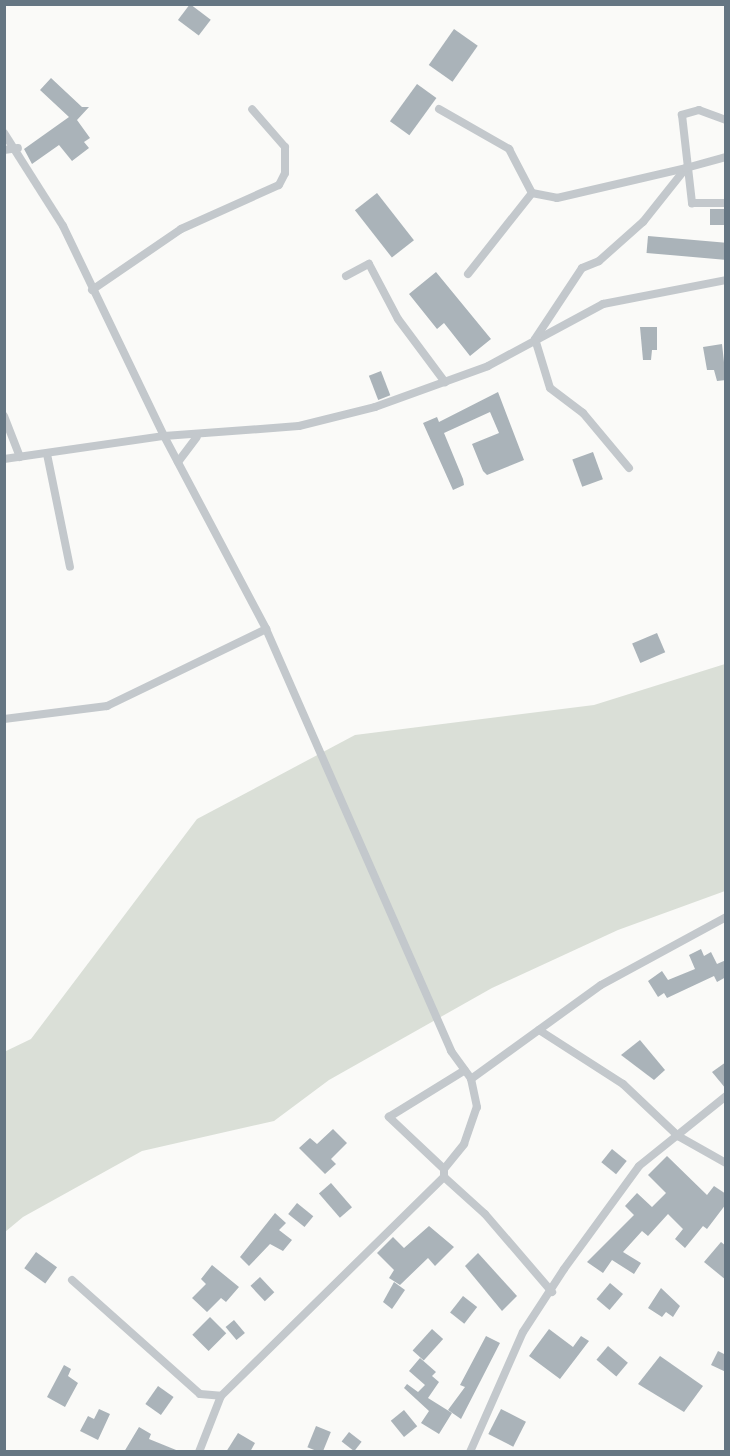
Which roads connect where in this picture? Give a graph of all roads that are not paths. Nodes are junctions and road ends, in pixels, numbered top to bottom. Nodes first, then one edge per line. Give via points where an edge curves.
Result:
1 (252, 109) dead end
2 (440, 109) dead end
3 (726, 120) edge
4 (4, 134) edge
5 (18, 148) junction
6 (4, 150) edge
7 (726, 157) edge
8 (686, 168) junction
9 (532, 193) junction
10 (726, 203) edge
11 (468, 274) dead end
12 (346, 276) dead end
13 (726, 280) edge
14 (92, 290) junction
15 (535, 339) junction
16 (445, 382) junction
17 (4, 416) edge
18 (164, 436) junction
19 (197, 437) junction
20 (47, 454) junction
21 (20, 457) junction
22 (4, 459) edge
23 (178, 462) junction
24 (629, 468) dead end
25 (70, 567) dead end
26 (266, 630) junction
27 (4, 719) edge
28 (726, 917) edge
29 (539, 1030) junction
30 (465, 1070) junction
31 (471, 1078) junction
32 (726, 1096) edge
33 (678, 1136) junction
34 (726, 1164) edge
35 (444, 1173) junction
36 (72, 1280) dead end
37 (552, 1292) junction
38 (221, 1396) junction
39 (199, 1452) edge
40 (470, 1452) edge

1 - 14 street via 285,147 285,173 279,185 181,229
2 - 9 street via 509,149
3 - 8 street via 699,110 682,115
4 - 5 street
5 - 6 street
5 - 14 street via 63,226
7 - 8 street
8 - 9 street via 557,198
8 - 10 street via 692,203
8 - 15 street via 643,222 598,261 582,268
9 - 11 street
12 - 16 street via 369,264 398,319
13 - 15 street via 603,304
14 - 18 street
15 - 16 street via 488,366
15 - 24 street via 550,388 583,413
16 - 19 street via 375,407 299,426
17 - 21 street
18 - 19 street
18 - 20 street
18 - 23 street
19 - 23 street
20 - 21 street
20 - 25 street
21 - 22 street
23 - 26 street
26 - 27 street via 107,706
26 - 30 street via 451,1051
28 - 29 street via 601,985
29 - 31 street
29 - 33 street via 623,1084
30 - 31 street
30 - 35 street via 389,1117
31 - 35 street via 477,1107 464,1144
32 - 33 street
33 - 34 street
33 - 37 street via 639,1166 564,1269
35 - 37 street
35 - 38 street
36 - 38 street via 200,1394
37 - 40 street via 524,1332
38 - 39 street

